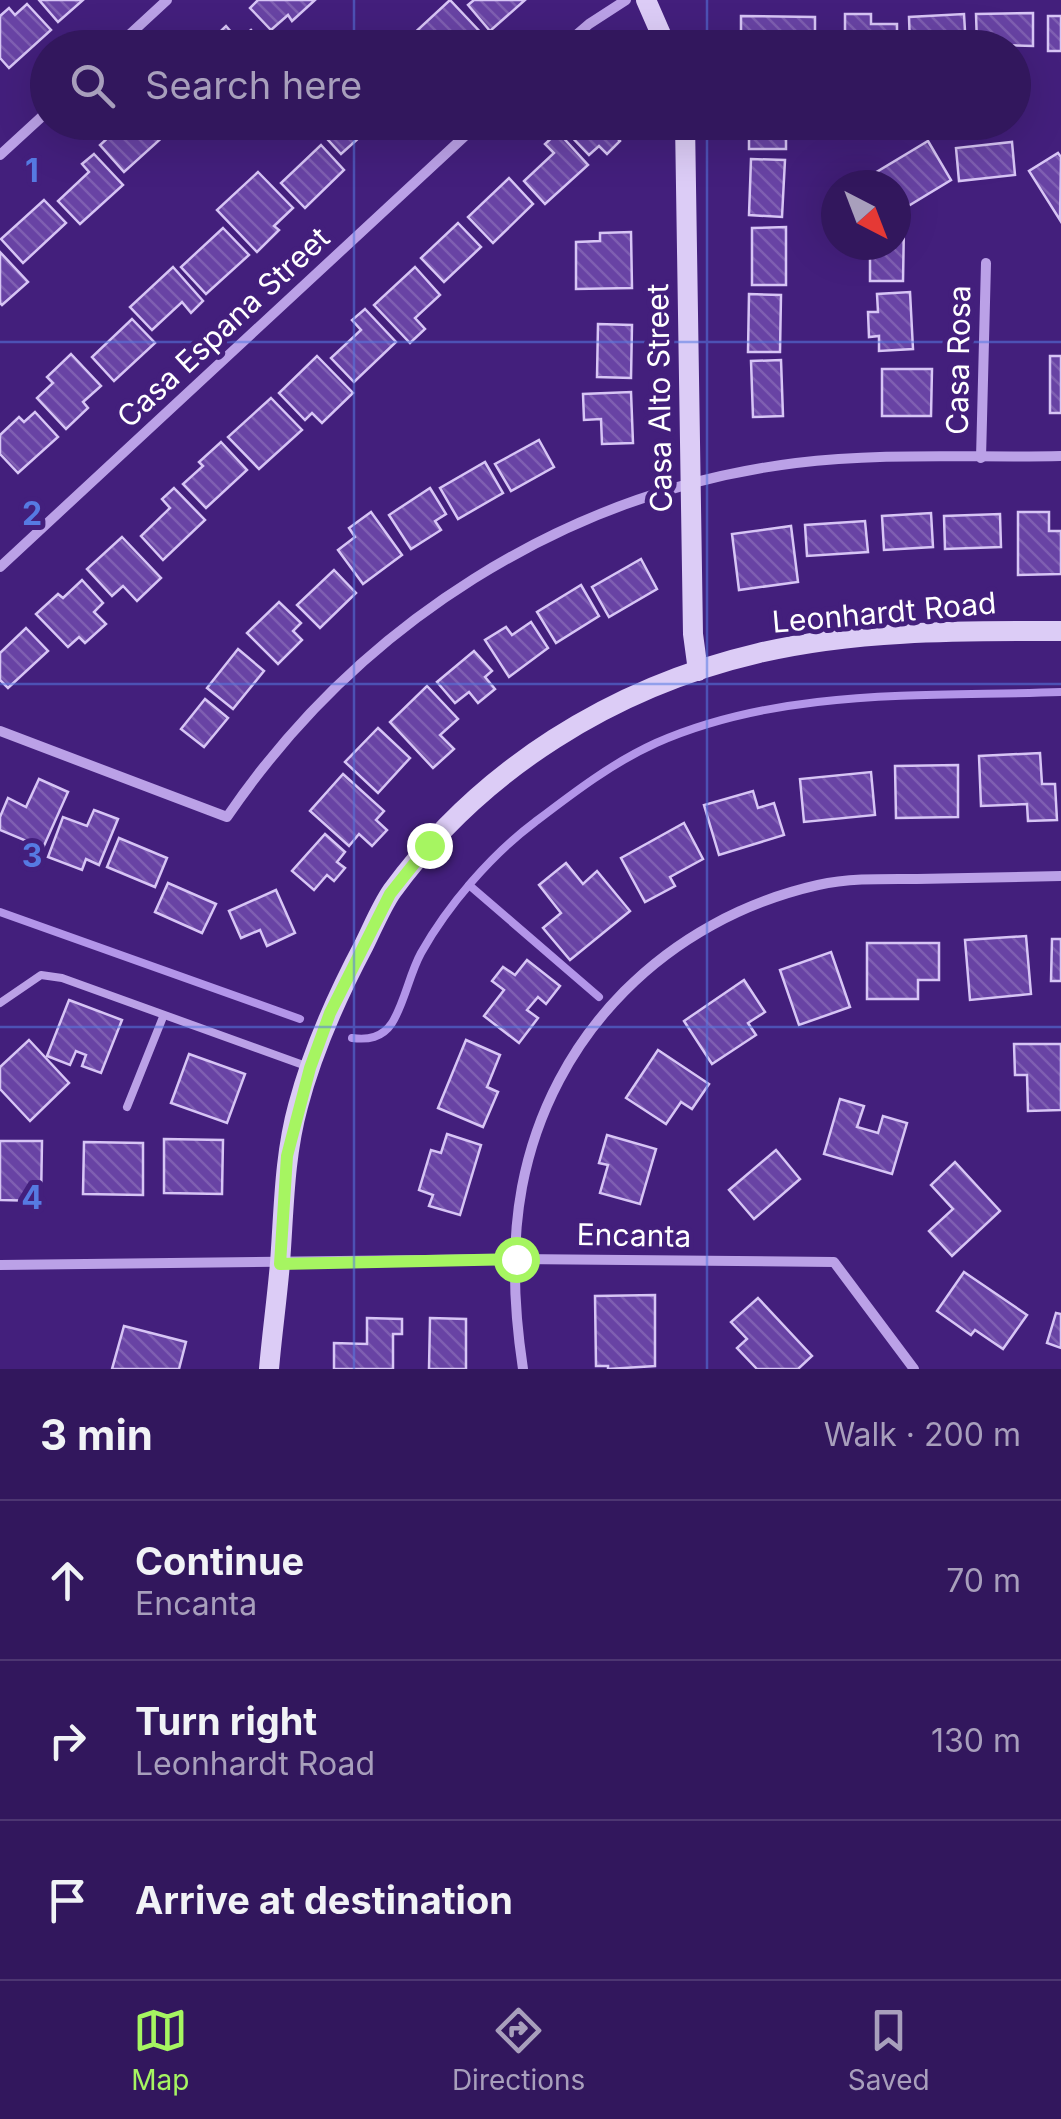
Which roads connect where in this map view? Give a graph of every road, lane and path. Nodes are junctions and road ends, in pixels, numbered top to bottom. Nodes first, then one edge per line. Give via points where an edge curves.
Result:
1 (167, 0) edge
2 (626, 0) edge
3 (646, 0) edge
4 (135, 30) edge
5 (582, 30) edge
6 (659, 30) edge
7 (30, 126) edge
8 (461, 140) edge
9 (685, 140) edge
10 (0, 154) edge
11 (986, 263) dead end
12 (1061, 456) edge
13 (981, 458) junction
14 (691, 486) junction
15 (0, 568) edge
16 (1061, 631) edge
17 (698, 671) junction
18 (0, 732) edge
19 (1061, 876) edge
20 (0, 1003) edge
21 (163, 1017) junction
22 (310, 1068) junction
23 (127, 1107) dead end
24 (516, 1259) junction
25 (280, 1264) junction
26 (0, 1265) edge
27 (268, 1369) edge
28 (523, 1369) edge
29 (914, 1369) edge

1 - 4 street
2 - 5 street
3 - 6 street
7 - 10 street
8 - 15 street, Casa Espana Street
9 - 14 street, Casa Alto Street
11 - 13 street, Casa Rosa
12 - 13 street
13 - 14 street via 879,456 794,464
14 - 17 street, Casa Alto Street
14 - 18 street via 574,525 499,561 436,603 323,698 227,817
16 - 17 street, Leonhardt Road via 820,642
17 - 22 street, Leonhardt Road via 574,725 473,800 429,845 390,894
19 - 24 street via 823,884 754,905 682,944 628,988 573,1052 534,1141
20 - 21 lane via 41,974
21 - 22 lane
21 - 23 lane
22 - 25 street, Leonhardt Road via 287,1156
24 - 25 street, Encanta
24 - 28 street
24 - 29 street, Encanta via 834,1262
25 - 26 street, Encanta
25 - 27 street, Leonhardt Road

